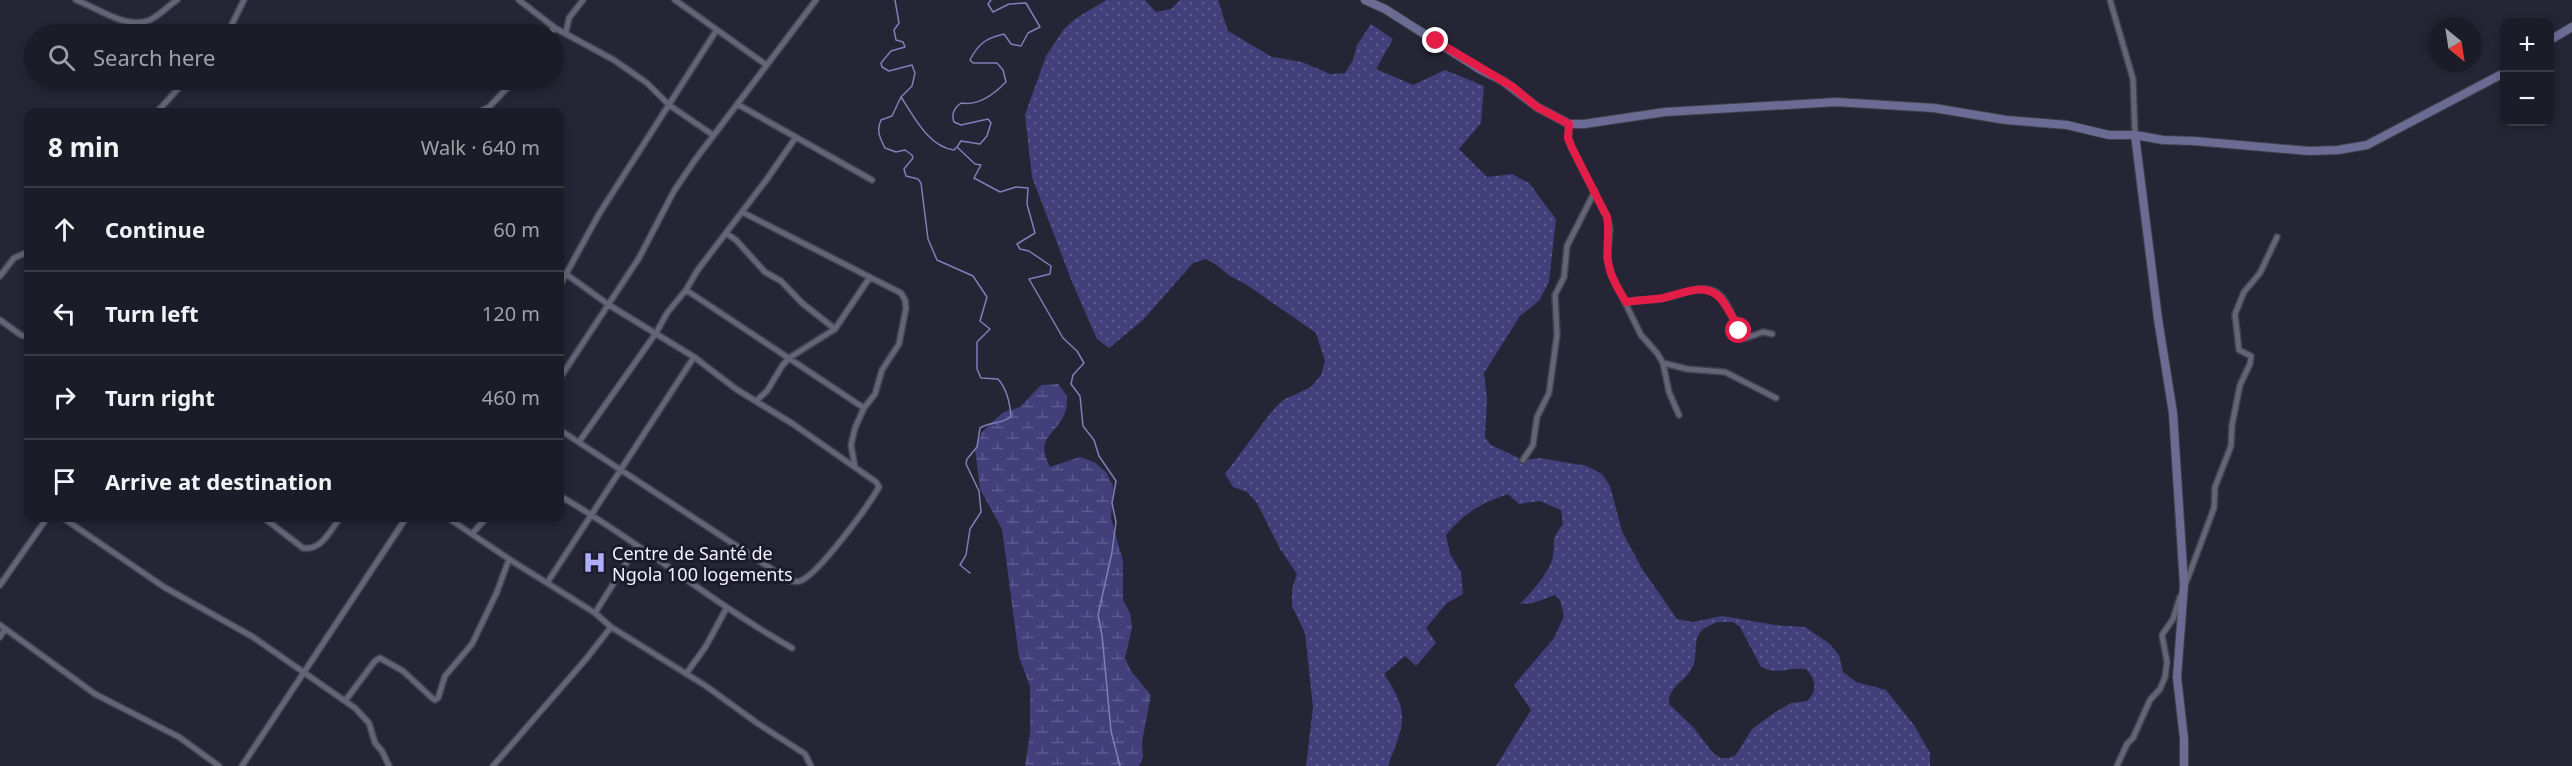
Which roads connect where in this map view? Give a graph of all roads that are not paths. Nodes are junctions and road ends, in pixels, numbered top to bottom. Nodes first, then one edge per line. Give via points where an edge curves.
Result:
1 (76, 0) edge
2 (177, 0) edge
3 (244, 0) edge
4 (519, 0) edge
5 (584, 0) edge
6 (675, 0) edge
7 (816, 0) edge
8 (1365, 0) edge
9 (2110, 0) edge
10 (232, 24) edge
11 (550, 24) edge
12 (2572, 27) edge
13 (716, 31) junction
14 (566, 32) joint
15 (2554, 38) edge
16 (765, 64) junction
17 (2500, 76) edge
18 (177, 90) edge
19 (505, 90) edge
20 (737, 104) junction
21 (669, 105) junction
22 (161, 108) edge
23 (486, 108) edge
24 (1569, 124) junction
25 (713, 135) junction
26 (2135, 135) junction
27 (796, 137) junction
28 (872, 180) dead end
29 (1594, 191) junction
30 (742, 212) junction
31 (726, 233) junction
32 (2277, 237) dead end
33 (24, 254) edge
34 (566, 274) junction
35 (0, 276) edge
36 (870, 277) junction
37 (564, 278) edge
38 (686, 290) junction
39 (1626, 302) junction
40 (609, 305) junction
41 (0, 320) edge
42 (835, 329) junction
43 (656, 333) junction
44 (1772, 334) dead end
45 (24, 336) edge
46 (694, 357) junction
47 (789, 358) junction
48 (1663, 363) junction
49 (564, 372) edge
50 (1776, 398) dead end
51 (756, 402) junction
52 (864, 408) junction
53 (1679, 415) dead end
54 (564, 433) edge
55 (579, 442) junction
56 (1523, 460) dead end
57 (855, 467) junction
58 (622, 469) junction
59 (564, 498) edge
60 (592, 515) junction
61 (44, 522) edge
62 (69, 522) edge
63 (269, 522) edge
64 (337, 522) edge
65 (403, 522) edge
66 (454, 522) edge
67 (482, 522) edge
68 (472, 534) junction
69 (637, 546) junction
70 (509, 559) junction
71 (547, 583) junction
72 (0, 585) edge
73 (2184, 585) junction
74 (726, 609) junction
75 (595, 613) junction
76 (3, 627) edge
77 (611, 627) junction
78 (0, 637) edge
79 (792, 648) dead end
80 (302, 672) junction
81 (686, 674) junction
82 (345, 701) junction
83 (219, 766) edge
84 (242, 766) edge
85 (389, 766) edge
86 (493, 766) edge
87 (811, 766) edge
88 (2117, 766) edge
89 (2184, 766) edge

1 - 2 street via 136,23 151,19
3 - 10 street
4 - 11 street
5 - 14 street via 569,18
6 - 13 street
7 - 16 street
8 - 24 street
9 - 26 street via 2133,80
12 - 15 street
13 - 16 street
13 - 21 street
14 - 21 street via 647,83
16 - 20 street
17 - 26 street via 2367,145 2338,150 2309,151
18 - 22 street
19 - 23 street
20 - 25 street
20 - 27 street
21 - 25 street
21 - 34 street via 599,214
24 - 26 street via 1665,112 1836,102 1934,108 2067,125 2109,135
24 - 29 street via 1568,138
25 - 40 street via 674,191
26 - 73 street via 2173,413
27 - 28 street
27 - 30 street
29 - 39 street via 1610,229 1607,258 1611,274
29 - 56 street via 1567,246 1564,277 1555,295 1557,335 1549,393 1537,417 1533,446
30 - 31 street
30 - 36 street
31 - 38 street
31 - 42 street via 765,272 781,281
32 - 73 street via 2235,314 2239,350 2251,356 2250,364 2240,385 2231,446 2215,487 2214,508
33 - 35 street via 14,258
34 - 37 street
34 - 40 street
36 - 42 street
36 - 52 street via 901,293 906,308 899,344
38 - 43 street
38 - 47 street
39 - 44 street via 1701,289 1714,291 1722,297 1746,338
39 - 48 street via 1641,335
40 - 43 street
40 - 49 street
41 - 45 street
42 - 47 street
43 - 46 street
43 - 55 street
46 - 51 street
46 - 58 street
47 - 51 street
47 - 52 street
48 - 50 street via 1725,372
48 - 53 street
51 - 57 street
52 - 57 street via 851,446
54 - 55 street
55 - 58 street
57 - 58 street via 879,487 812,573 800,581 790,581
58 - 60 street
59 - 60 street
60 - 69 street
60 - 71 street
61 - 72 street
62 - 80 street via 164,588 253,637
63 - 64 street via 303,548 310,549 317,547
65 - 80 street
66 - 68 street
67 - 68 street
68 - 70 street
69 - 74 street
69 - 75 street
70 - 71 street
70 - 82 street via 472,644 445,676 438,698 435,700 403,671 380,658
71 - 75 street
73 - 88 street via 2173,619 2162,635 2167,662 2165,677
73 - 89 street via 2177,677
74 - 79 street
74 - 81 street
75 - 77 street
76 - 78 street
76 - 83 street via 95,694 179,737
77 - 81 street
77 - 86 street
80 - 82 street
80 - 84 street
81 - 87 street via 805,754
82 - 85 street via 364,715

